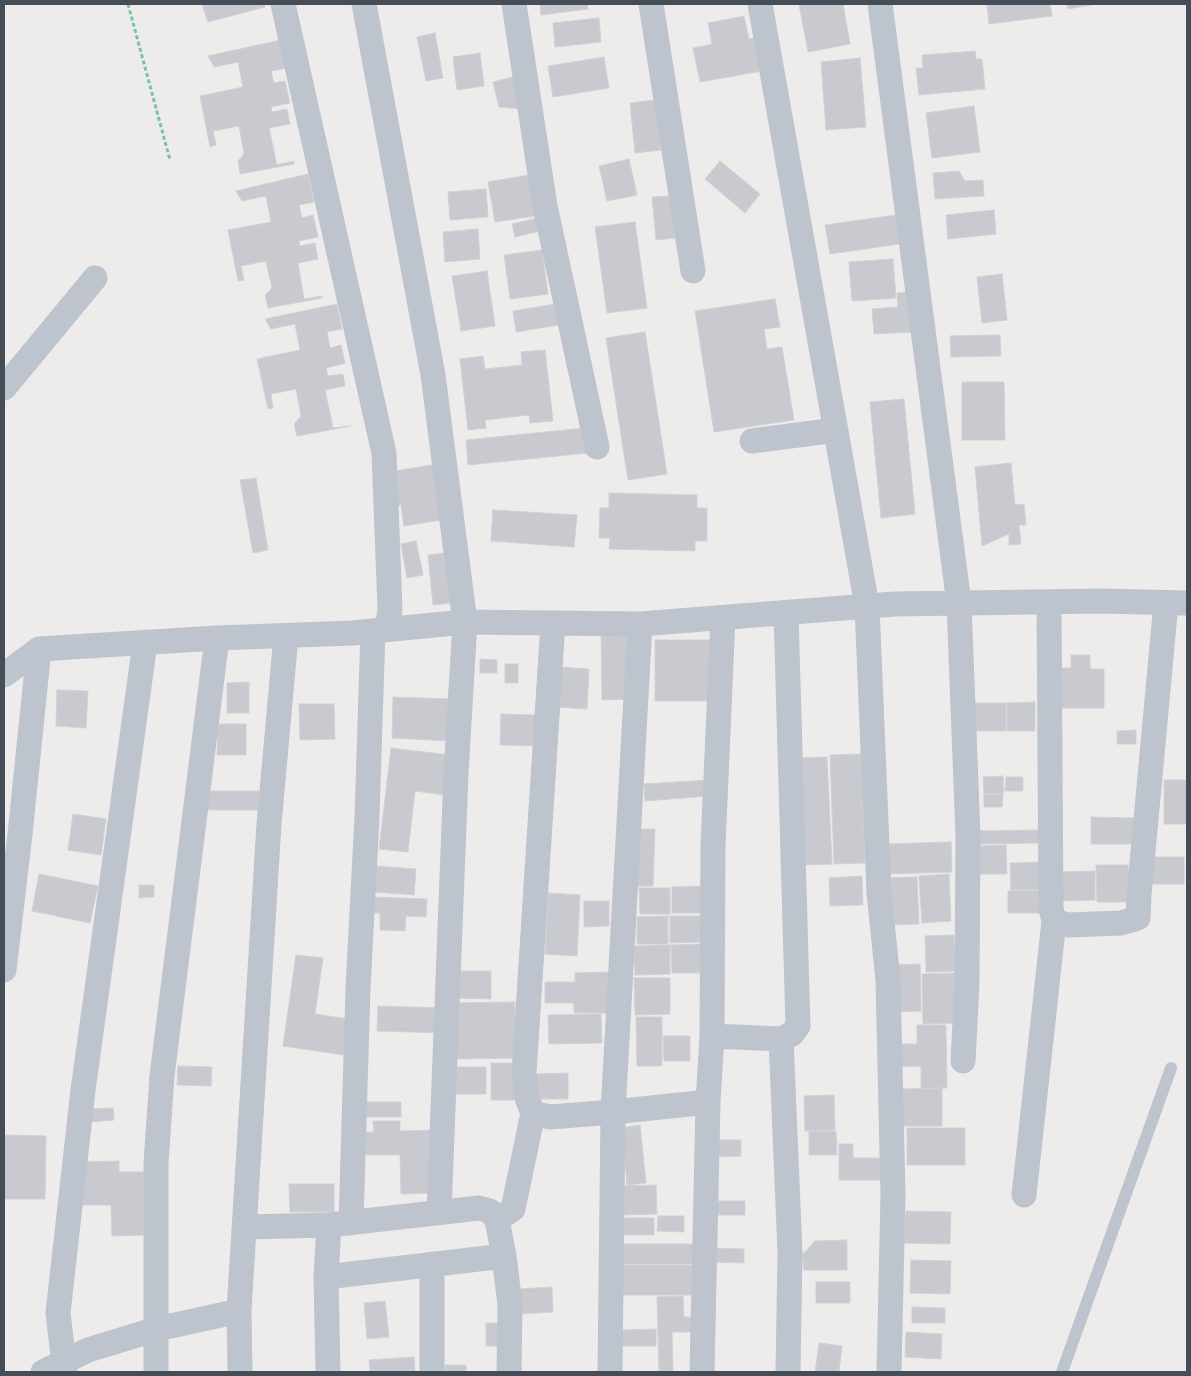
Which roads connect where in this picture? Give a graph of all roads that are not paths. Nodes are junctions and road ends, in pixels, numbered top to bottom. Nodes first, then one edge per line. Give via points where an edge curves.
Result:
1 (283, 4) edge
2 (364, 4) edge
3 (514, 4) edge
4 (650, 4) edge
5 (760, 4) edge
6 (880, 4) edge
7 (693, 271) dead end
8 (95, 278) dead end
9 (4, 388) edge
10 (836, 430) junction
11 (752, 441) dead end
12 (597, 447) dead end
13 (1049, 602) junction
14 (959, 603) junction
15 (1177, 603) edge
16 (867, 606) junction
17 (786, 613) junction
18 (724, 618) junction
19 (464, 622) junction
20 (553, 623) junction
21 (640, 624) junction
22 (380, 630) junction
23 (286, 636) junction
24 (217, 638) junction
25 (145, 643) junction
26 (39, 649) junction
27 (4, 675) edge
28 (1054, 921) junction
29 (4, 970) edge
30 (712, 1036) junction
31 (781, 1039) junction
32 (963, 1061) dead end
33 (1171, 1068) dead end
34 (708, 1102) junction
35 (614, 1112) junction
36 (533, 1113) junction
37 (1024, 1195) dead end
38 (439, 1213) junction
39 (497, 1220) junction
40 (340, 1224) junction
41 (245, 1227) junction
42 (504, 1256) junction
43 (432, 1264) junction
44 (326, 1278) junction
45 (239, 1311) junction
46 (157, 1329) junction
47 (57, 1369) edge
48 (156, 1372) edge
49 (240, 1372) edge
50 (328, 1372) edge
51 (432, 1372) edge
52 (509, 1372) edge
53 (610, 1372) edge
54 (702, 1372) edge
55 (788, 1372) edge
56 (889, 1372) edge
57 (1062, 1372) edge

1 - 22 street via 384,453 390,610
2 - 19 street via 433,375
3 - 12 street via 545,206
4 - 7 street
5 - 10 street
6 - 14 street
8 - 9 street
10 - 11 street
10 - 16 street
13 - 14 street
13 - 15 street
13 - 28 street via 1051,909
14 - 16 street
14 - 32 street via 968,836
15 - 28 street via 1138,918 1121,923 1068,925
16 - 17 street
16 - 56 street via 879,893 888,980 893,1195
17 - 18 street
17 - 31 street via 798,1026 792,1034
18 - 21 street
18 - 30 street via 713,846
19 - 20 street
19 - 22 street
19 - 38 street
20 - 21 street
20 - 36 street via 524,1073 527,1098
21 - 35 street
22 - 23 street
22 - 40 street via 358,998
23 - 24 street
23 - 41 street via 270,824
24 - 25 street
24 - 46 street via 162,1076 156,1163
25 - 26 street
25 - 47 street via 81,1110 58,1313
26 - 27 street
26 - 29 street
28 - 37 street
30 - 31 street
30 - 34 street
31 - 55 street via 790,1252
33 - 57 lane
34 - 35 street
34 - 54 street
35 - 36 street via 550,1117
35 - 53 street
36 - 39 street via 513,1209
38 - 39 street via 479,1208 490,1211
38 - 40 street
39 - 42 street
40 - 41 street
40 - 44 street
41 - 45 street
42 - 43 street
42 - 52 street via 510,1305
43 - 44 street
43 - 51 street
44 - 50 street
45 - 46 street
45 - 49 street
46 - 47 street via 88,1350
46 - 48 street

